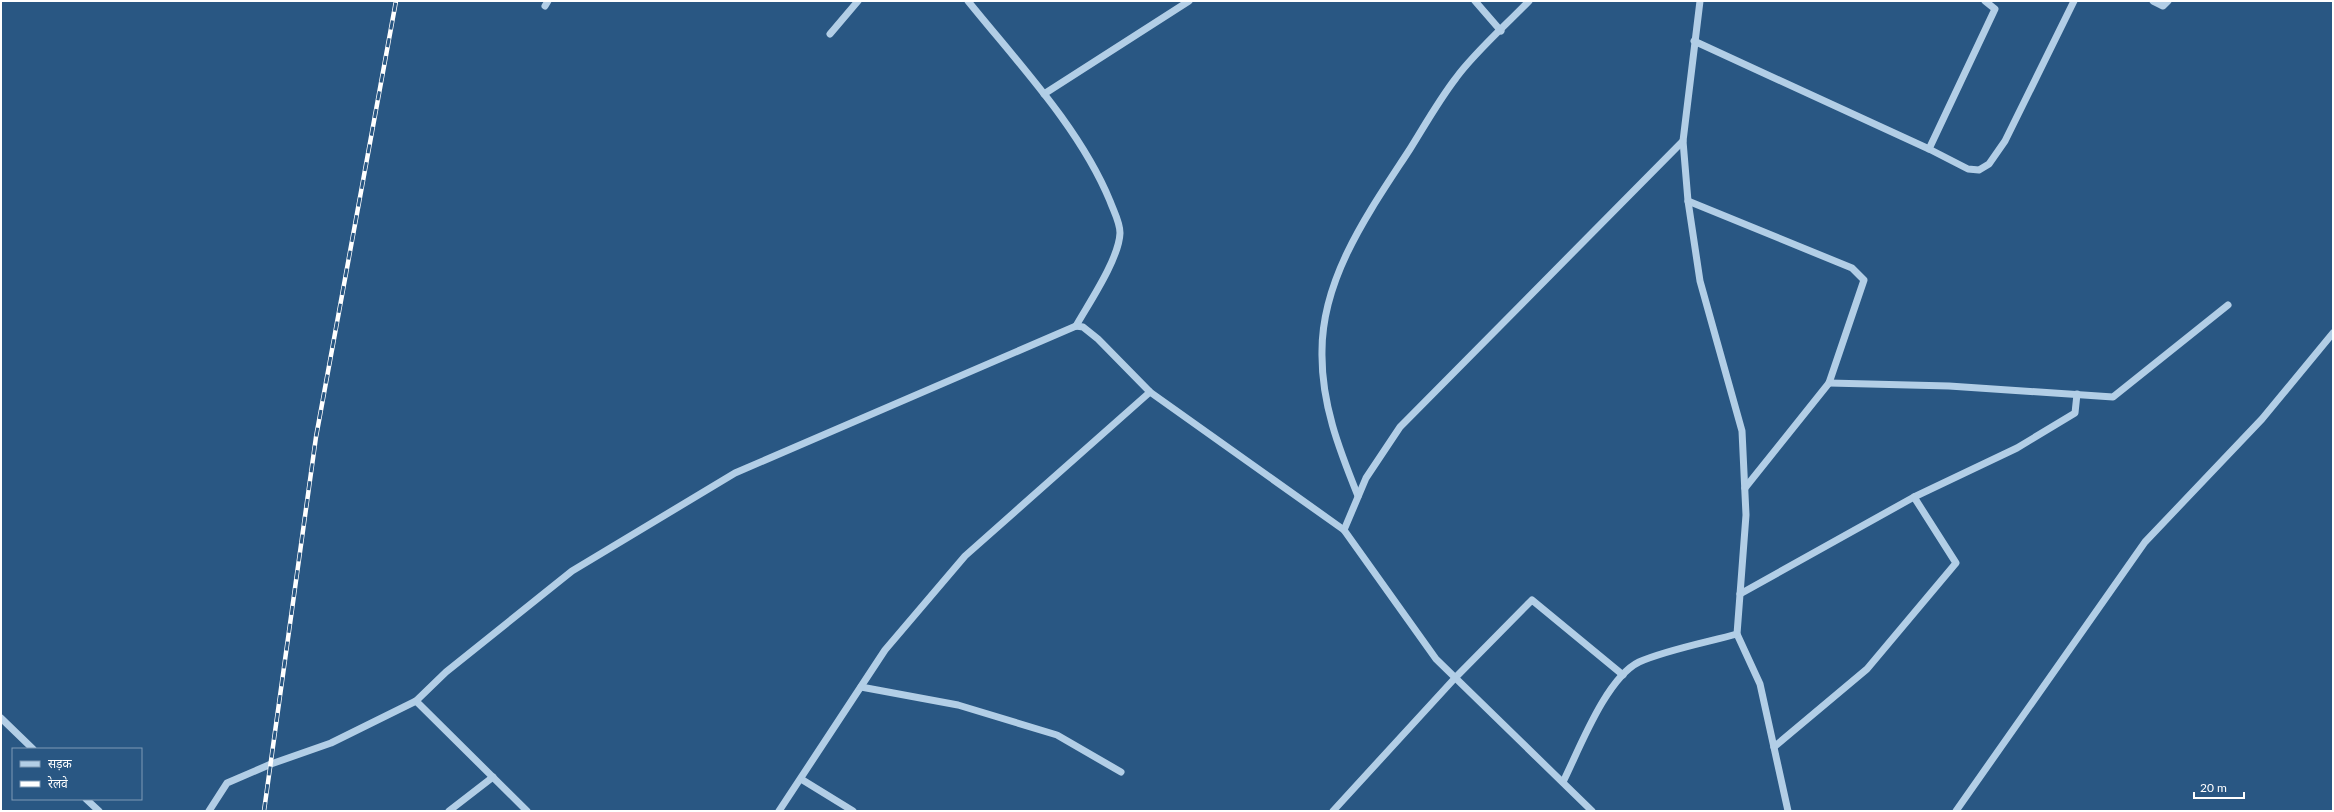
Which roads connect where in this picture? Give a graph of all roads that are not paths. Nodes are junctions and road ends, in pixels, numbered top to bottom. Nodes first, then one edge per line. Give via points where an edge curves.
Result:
1 (858, 1) edge
2 (968, 1) edge
3 (1189, 1) edge
4 (1475, 1) edge
5 (1529, 1) edge
6 (1700, 1) edge
7 (1985, 1) edge
8 (2074, 1) edge
9 (2153, 1) edge
10 (2168, 1) edge
11 (1501, 31) junction
12 (830, 34) dead end
13 (1694, 41) junction
14 (1044, 94) junction
15 (1683, 141) junction
16 (1929, 149) junction
17 (1688, 201) junction
18 (2228, 305) dead end
19 (1076, 326) junction
20 (2333, 333) edge
21 (1828, 383) junction
22 (1150, 392) junction
23 (2077, 394) junction
24 (1745, 488) junction
25 (1358, 496) junction
26 (1914, 497) junction
27 (1344, 530) junction
28 (1740, 594) junction
29 (1736, 634) junction
30 (1623, 675) junction
31 (1455, 678) junction
32 (861, 687) junction
33 (416, 701) junction
34 (1, 718) edge
35 (1774, 747) junction
36 (32, 748) edge
37 (1121, 772) dead end
38 (493, 777) junction
39 (800, 779) junction
40 (1563, 782) junction
41 (87, 800) edge
42 (1589, 808) edge
43 (99, 811) edge
44 (209, 811) edge
45 (449, 811) edge
46 (527, 811) edge
47 (779, 811) edge
48 (853, 811) edge
49 (1333, 811) edge
50 (1580, 811) edge
51 (1788, 811) edge
52 (1956, 811) edge

1 - 12 street
2 - 14 street
3 - 14 street
4 - 11 street
5 - 11 street
6 - 13 street
7 - 16 street via 1995,9
8 - 16 street via 2005,141 1985,168 1968,169
9 - 10 street via 2163,6
11 - 25 street via 1456,77 1367,217 1340,268 1326,314 1322,350 1323,381 1329,416 1339,450
13 - 15 street
13 - 16 street
14 - 19 street via 1085,152 1103,184 1119,227 1119,237 1111,261
15 - 17 street
15 - 25 street via 1400,427 1366,478
17 - 21 street via 1852,268 1864,280
17 - 24 street via 1700,281 1742,431
18 - 23 street via 2113,397
19 - 22 street via 1098,339
19 - 33 street via 735,473 572,571 446,672
20 - 52 street via 2262,419 2145,542
21 - 23 street via 1949,386
21 - 24 street
22 - 27 street
22 - 32 street via 965,556 885,650
23 - 26 street via 2075,413 2017,448
24 - 28 street via 1746,516
25 - 27 street
26 - 28 street
26 - 35 street via 1956,563 1867,669
27 - 31 street via 1436,659
28 - 29 street
29 - 30 street via 1639,663
29 - 35 street via 1760,684
30 - 31 street via 1532,600
30 - 40 street via 1610,690
31 - 40 street
31 - 49 street
32 - 37 street via 958,705 1057,735
32 - 39 street
33 - 38 street
33 - 44 street via 331,743 227,783
34 - 36 street
35 - 51 street
38 - 45 street
38 - 46 street
39 - 47 street
39 - 48 street
40 - 42 street
41 - 43 street
42 - 50 street

